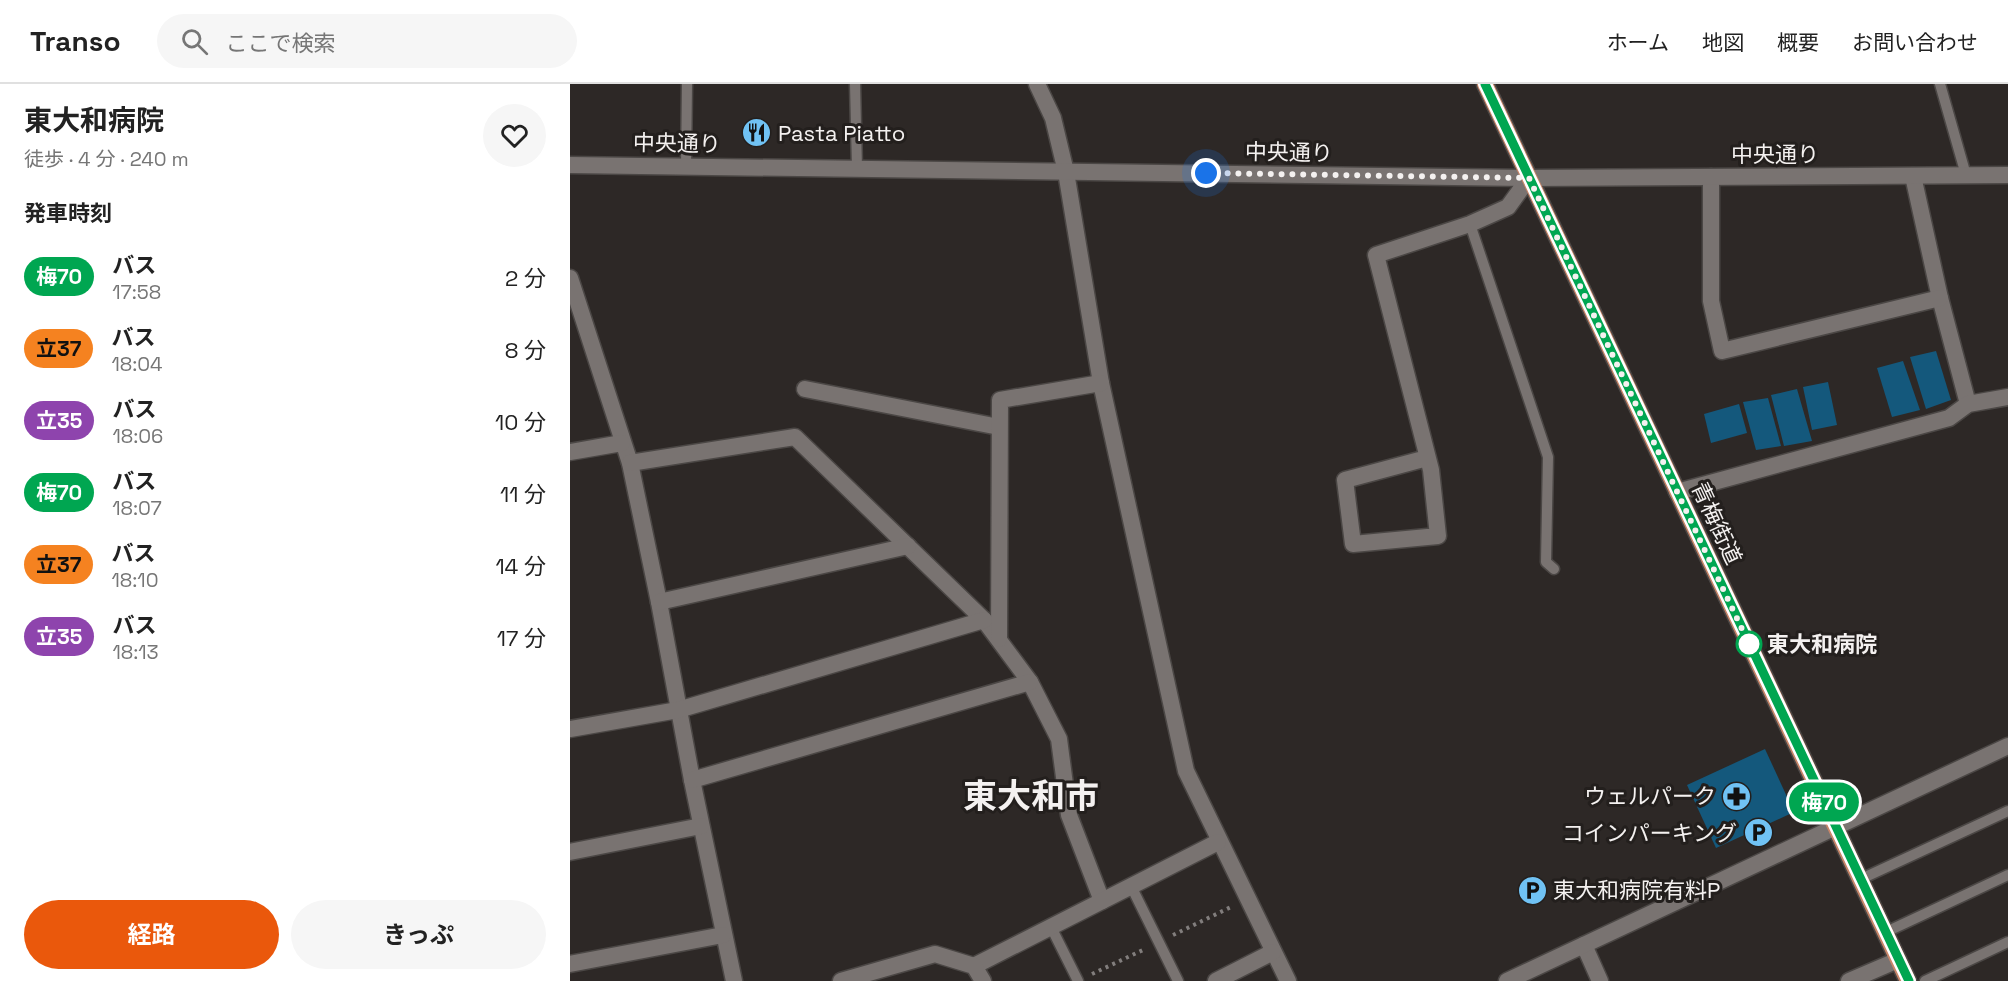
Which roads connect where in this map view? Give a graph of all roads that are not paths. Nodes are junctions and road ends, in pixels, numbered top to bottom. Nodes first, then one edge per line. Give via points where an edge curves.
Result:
1 (687, 84) edge
2 (855, 84) edge
3 (1037, 84) edge
4 (1485, 84) edge
5 (1940, 84) edge
6 (570, 165) edge
7 (686, 166) junction
8 (857, 168) junction
9 (1066, 172) junction
10 (1966, 175) junction
11 (2008, 175) edge
12 (1913, 176) junction
13 (1711, 177) junction
14 (1529, 178) junction
15 (1470, 224) junction
16 (571, 286) edge
17 (1940, 298) junction
18 (1101, 383) junction
19 (805, 389) dead end
20 (2008, 397) edge
21 (1968, 404) junction
22 (999, 427) junction
23 (622, 443) junction
24 (570, 452) edge
25 (1427, 458) junction
26 (630, 463) junction
27 (1677, 492) junction
28 (908, 546) junction
29 (1554, 569) dead end
30 (659, 602) junction
31 (984, 620) junction
32 (999, 639) junction
33 (1030, 682) junction
34 (678, 710) junction
35 (570, 729) edge
36 (2008, 746) edge
37 (692, 780) junction
38 (2008, 811) edge
39 (701, 826) junction
40 (1836, 827) junction
41 (1218, 842) junction
42 (570, 852) edge
43 (2008, 875) edge
44 (1861, 879) junction
45 (1131, 886) junction
46 (1102, 901) junction
47 (1051, 927) junction
48 (1886, 932) junction
49 (723, 935) junction
50 (2008, 942) edge
51 (1584, 945) junction
52 (1273, 952) junction
53 (1898, 960) junction
54 (570, 964) edge
55 (974, 966) junction
56 (734, 981) edge
57 (841, 981) edge
58 (983, 981) edge
59 (1078, 981) edge
60 (1178, 981) edge
61 (1216, 981) edge
62 (1287, 981) edge
63 (1507, 981) edge
64 (1600, 981) edge
65 (1849, 981) edge
66 (1908, 981) edge
67 (1925, 981) edge

1 - 7 lane
2 - 8 lane
3 - 9 street via 1053,118
4 - 14 main road, 青梅街道
5 - 10 lane
6 - 7 street, 中央通り
7 - 8 street, 中央通り
8 - 9 street, 中央通り
9 - 14 street, 中央通り
9 - 18 street
10 - 11 street, 中央通り
10 - 12 street, 中央通り
12 - 13 street, 中央通り
12 - 17 street
13 - 14 street, 中央通り
13 - 17 street via 1711,301 1722,351
14 - 15 street via 1508,207
14 - 27 main road, 青梅街道
15 - 25 street via 1376,255
15 - 29 lane via 1548,457 1546,562
16 - 23 street
17 - 21 street
18 - 22 street via 1000,400
18 - 41 street via 1186,771
19 - 22 street
20 - 21 street
21 - 27 street via 1949,418
22 - 32 street
23 - 24 street
23 - 26 street
25 - 25 street via 1345,480 1353,544 1438,536
26 - 28 street via 795,436
26 - 30 street
27 - 40 main road, 青梅街道
28 - 30 street
28 - 31 street
30 - 34 street
31 - 32 street
31 - 34 street
32 - 33 street
33 - 37 street
33 - 46 street via 1059,739 1070,815
34 - 35 street
34 - 37 street
36 - 40 street
37 - 39 street
38 - 44 lane
39 - 42 street
39 - 49 street
40 - 44 main road, 青梅街道
40 - 51 street
41 - 45 street
41 - 52 street
43 - 48 lane
44 - 48 main road, 青梅街道
45 - 46 street
45 - 60 lane
46 - 47 street
47 - 55 street
47 - 59 lane
48 - 53 main road, 青梅街道
49 - 54 street
49 - 56 street
50 - 67 lane
51 - 63 street
51 - 64 street
52 - 61 street
52 - 62 street
53 - 65 street
53 - 66 main road, 青梅街道
55 - 57 street via 935,954
55 - 58 street

